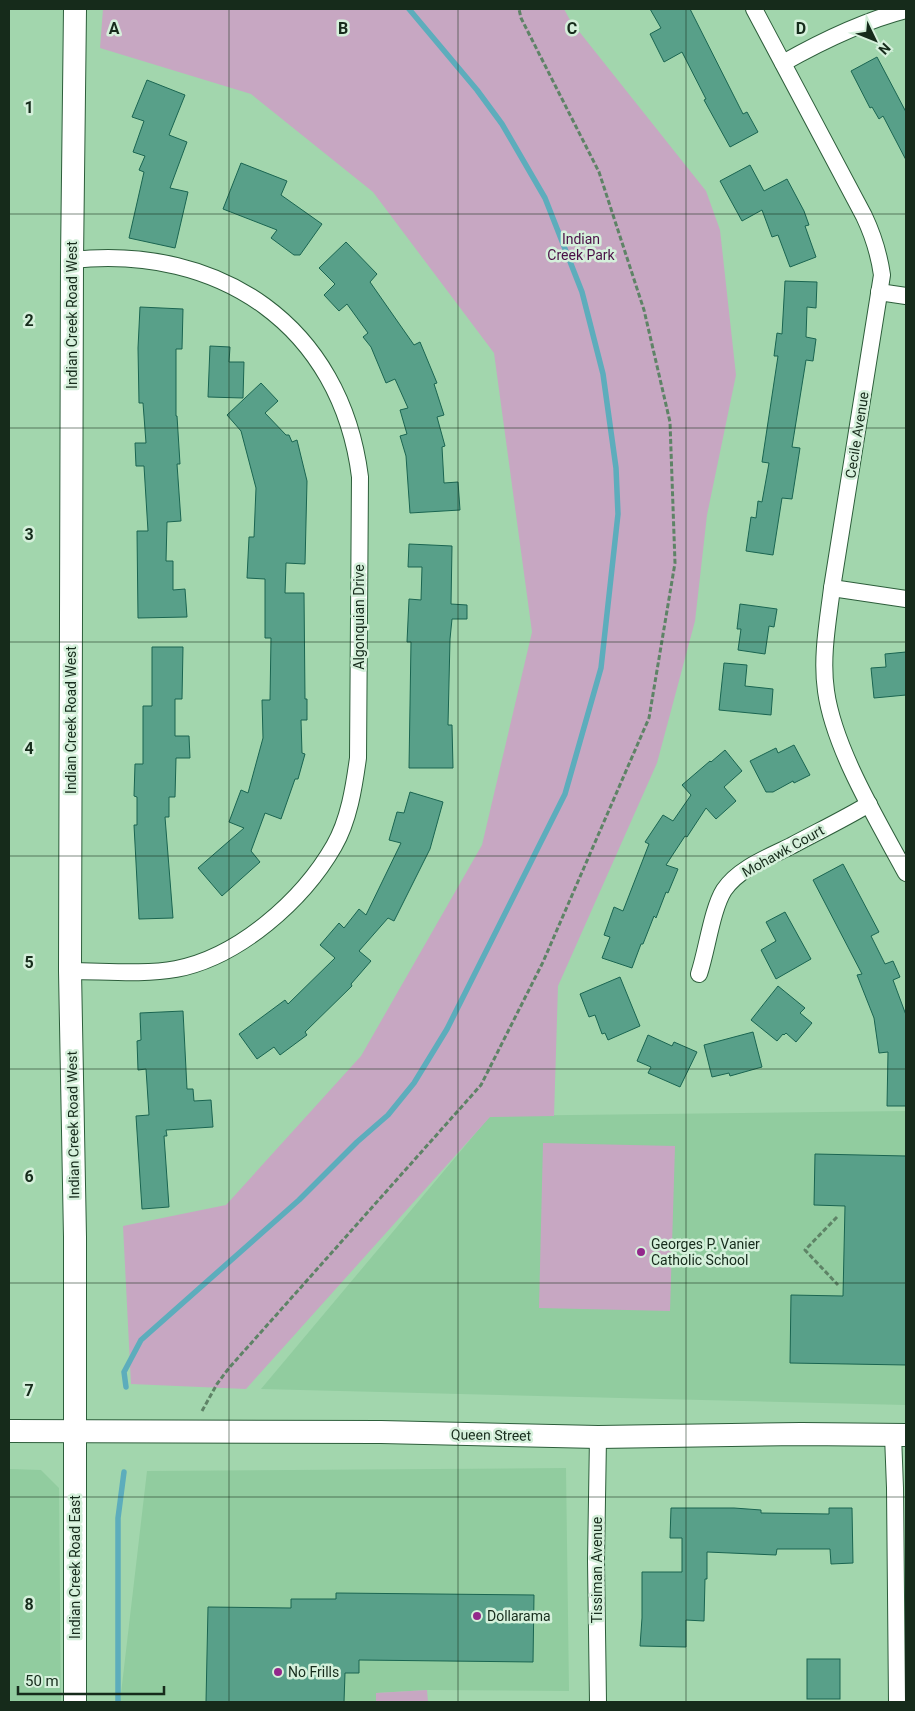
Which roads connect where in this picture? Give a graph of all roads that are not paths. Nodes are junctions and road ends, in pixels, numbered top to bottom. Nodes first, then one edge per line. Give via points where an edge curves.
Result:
1 (75, 9) edge
2 (754, 9) edge
3 (906, 10) edge
4 (783, 63) junction
5 (72, 260) junction
6 (879, 292) junction
7 (906, 296) edge
8 (832, 588) junction
9 (906, 599) edge
10 (869, 804) junction
11 (906, 873) edge
12 (70, 971) junction
13 (699, 974) dead end
14 (9, 1431) edge
15 (75, 1431) junction
16 (900, 1435) edge
17 (598, 1437) junction
18 (76, 1702) edge
19 (598, 1702) edge
20 (897, 1702) edge

1 - 5 street, Indian Creek Road West
2 - 4 street, Cecile Avenue
3 - 4 street via 826,40
4 - 6 street, Cecile Avenue via 873,236 882,275
5 - 12 street, Indian Creek Road West
5 - 12 street, Algonquian Drive via 98,257 174,264 210,275 261,303 297,336 330,380 357,451 360,477 358,758 354,789 335,846 278,915 248,937 213,956 187,966 160,971
6 - 7 street
6 - 8 street, Cecile Avenue
8 - 9 street
8 - 10 street, Cecile Avenue via 827,627 826,691 842,747
10 - 11 street, Cecile Avenue
10 - 13 street, Mohawk Court via 732,880 718,903
12 - 15 street, Indian Creek Road West
14 - 15 street, Queen Street
15 - 17 street, Queen Street via 381,1432
15 - 18 street, Indian Creek Road East
16 - 17 street, Queen Street
16 - 20 street via 896,1488
17 - 19 street, Tissiman Avenue

